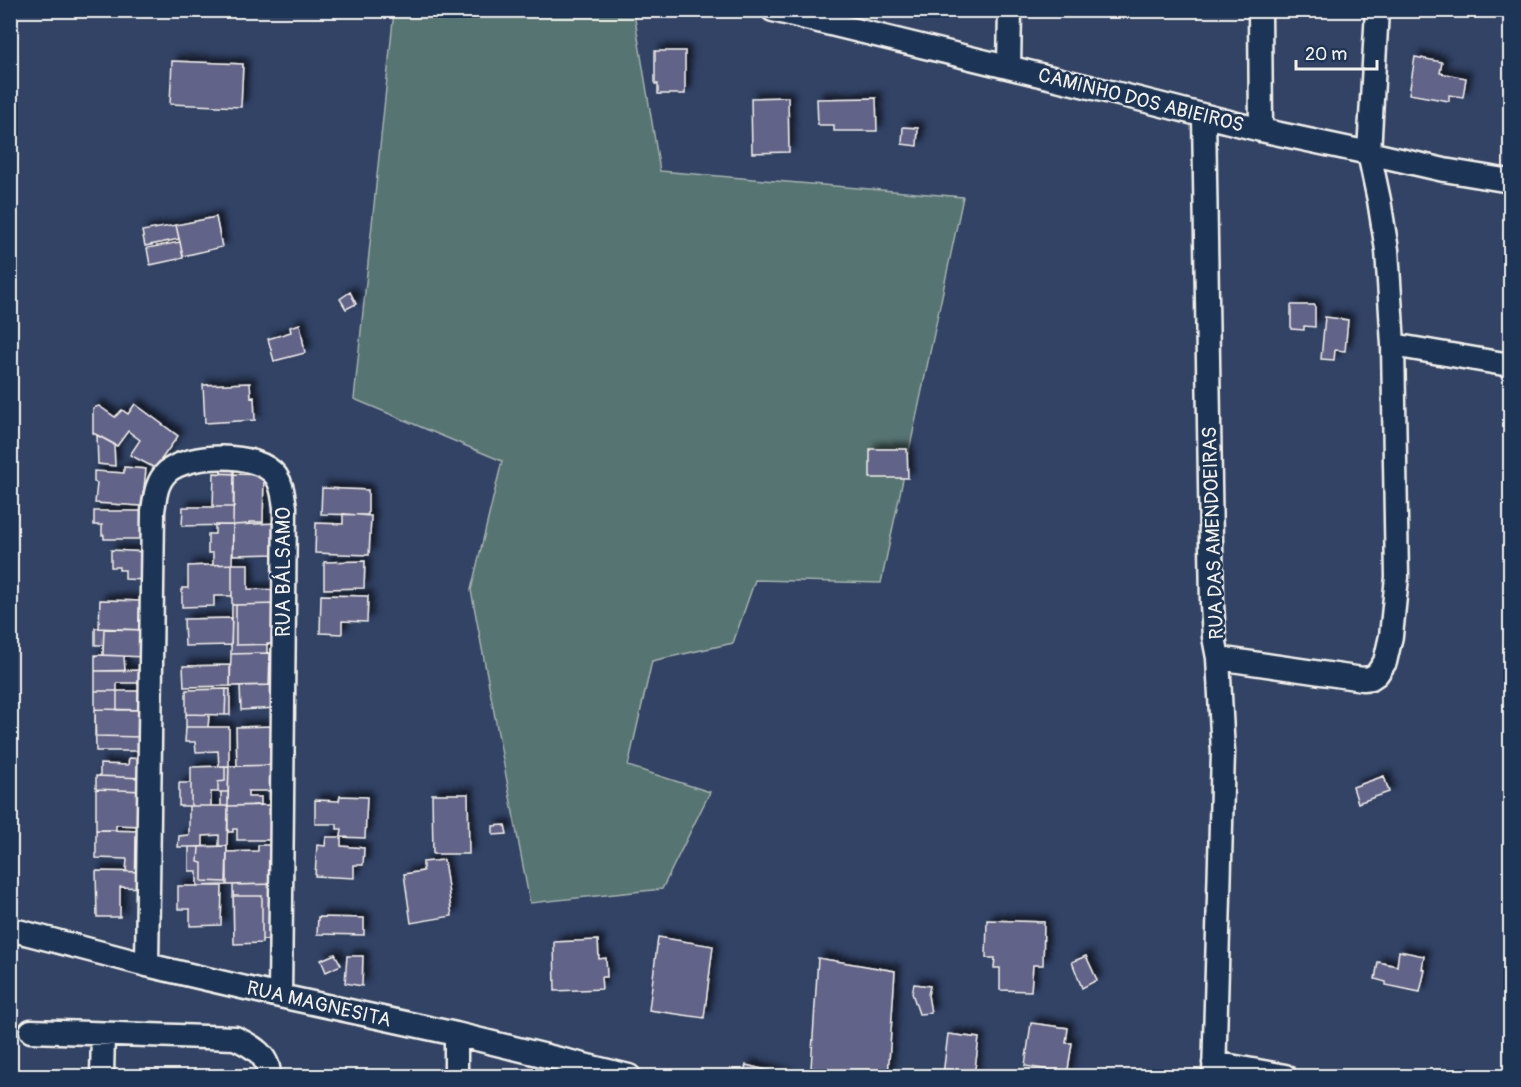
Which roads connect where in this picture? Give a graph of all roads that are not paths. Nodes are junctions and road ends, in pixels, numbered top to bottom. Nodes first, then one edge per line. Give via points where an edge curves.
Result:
1 (772, 10) edge
2 (1010, 10) edge
3 (1260, 10) edge
4 (1377, 10) edge
5 (1009, 67) junction
6 (1204, 116) junction
7 (1261, 130) junction
8 (1369, 153) junction
9 (1510, 181) edge
10 (1393, 345) junction
11 (1510, 365) edge
12 (1218, 658) junction
13 (10, 929) edge
14 (147, 965) junction
15 (280, 996) junction
16 (31, 1031) dead end
17 (103, 1034) junction
18 (456, 1034) junction
19 (1214, 1070) edge
20 (102, 1077) edge
21 (268, 1077) edge
22 (456, 1077) edge
23 (629, 1077) edge
24 (1286, 1077) edge

1 - 5 street, CAMINHO DOS ABIEIROS
2 - 5 street
3 - 7 street
4 - 8 street, RUA DAS AMENDOEIRAS
5 - 6 street, CAMINHO DOS ABIEIROS
6 - 7 street, CAMINHO DOS ABIEIROS
6 - 12 street, RUA DAS AMENDOEIRAS via 1212,604
7 - 8 street, CAMINHO DOS ABIEIROS
8 - 9 street, CAMINHO DOS ABIEIROS
8 - 10 street, RUA DAS AMENDOEIRAS via 1387,250
10 - 11 street
10 - 12 street, RUA DAS AMENDOEIRAS via 1397,578 1392,636 1382,668 1371,678 1363,679
12 - 19 street via 1223,752
13 - 14 street, RUA MAGNESITA
14 - 15 street, RUA MAGNESITA
14 - 15 street, RUA BÁLSAMO via 156,491 166,473 182,463 205,458 241,459 260,464 275,474 283,489 285,507
15 - 18 street, RUA MAGNESITA
16 - 17 street
17 - 20 street
17 - 21 street via 235,1038 264,1057
18 - 22 street
18 - 23 street, RUA MAGNESITA
19 - 24 street

